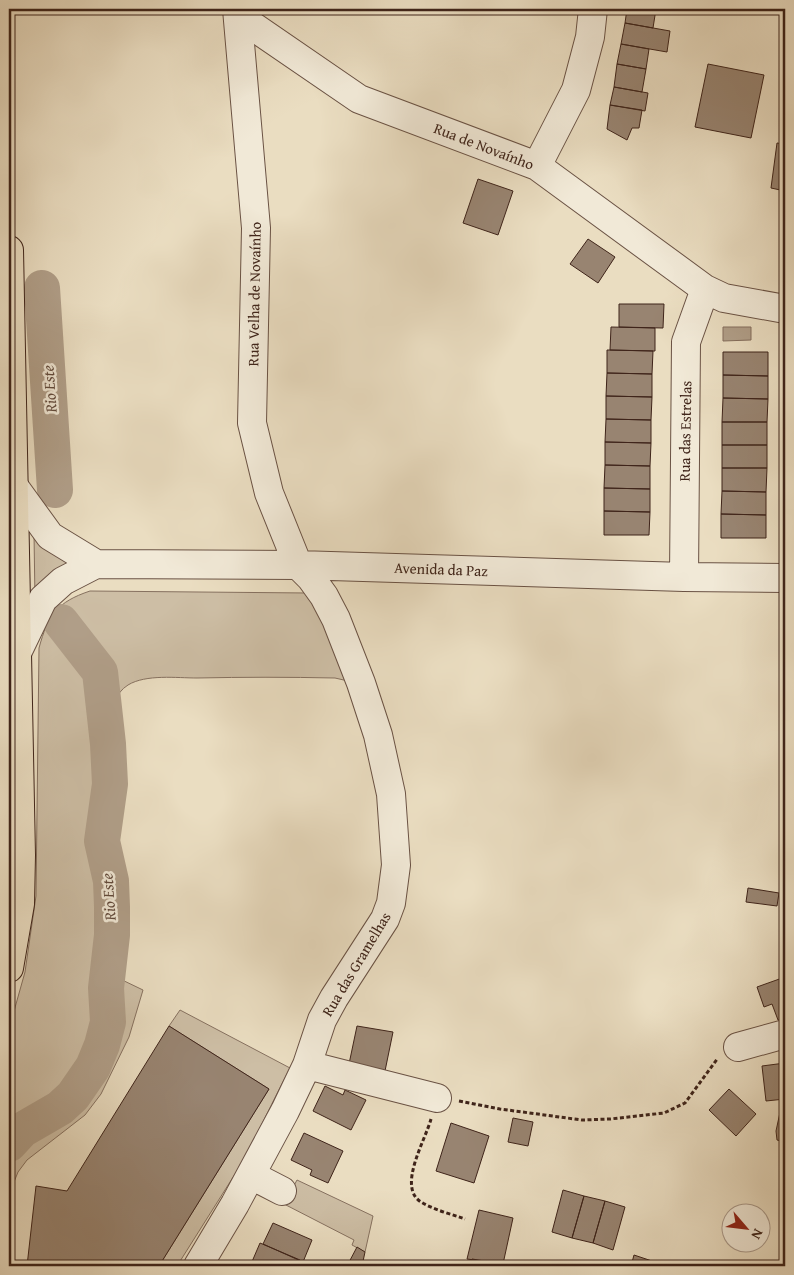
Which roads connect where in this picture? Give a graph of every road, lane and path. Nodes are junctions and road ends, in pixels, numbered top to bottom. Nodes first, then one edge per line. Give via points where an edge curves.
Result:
1 (593, 9) edge
2 (237, 13) edge
3 (536, 166) junction
4 (9, 250) edge
5 (705, 289) junction
6 (785, 309) edge
7 (13, 485) junction
8 (96, 564) junction
9 (298, 565) junction
10 (684, 577) junction
11 (785, 578) edge
12 (16, 654) junction
13 (9, 968) edge
14 (785, 1034) edge
15 (738, 1047) joint
16 (307, 1065) junction
17 (438, 1098) junction
18 (251, 1175) junction
19 (282, 1191) dead end
20 (465, 1218) dead end
21 (198, 1266) edge

1 - 3 street via 590,37 576,90
2 - 3 street, Rua de Novaínho via 359,98
2 - 9 street, Rua Velha de Novaínho via 256,228 252,423 269,493
3 - 5 street, Rua de Novaínho
4 - 7 main road
5 - 6 street, Rua de Novaínho via 724,298
5 - 10 street, Rua das Estrelas via 686,342
7 - 8 street via 50,536
7 - 12 main road
8 - 9 street, Avenida da Paz
8 - 12 street, Avenida da Paz via 63,581 43,599
9 - 10 street, Avenida da Paz
9 - 16 street, Rua das Gramelhas via 328,604 373,718 391,794 396,865 391,903 385,919 322,1020
10 - 11 street, Avenida da Paz
12 - 13 main road via 20,904
14 - 15 street
15 - 17 path via 713,1063 685,1103 664,1113 582,1120
16 - 17 street
16 - 18 street, Rua das Gramelhas
17 - 20 path via 410,1184 413,1195 421,1202
18 - 19 street
18 - 21 street, Rua das Gramelhas

